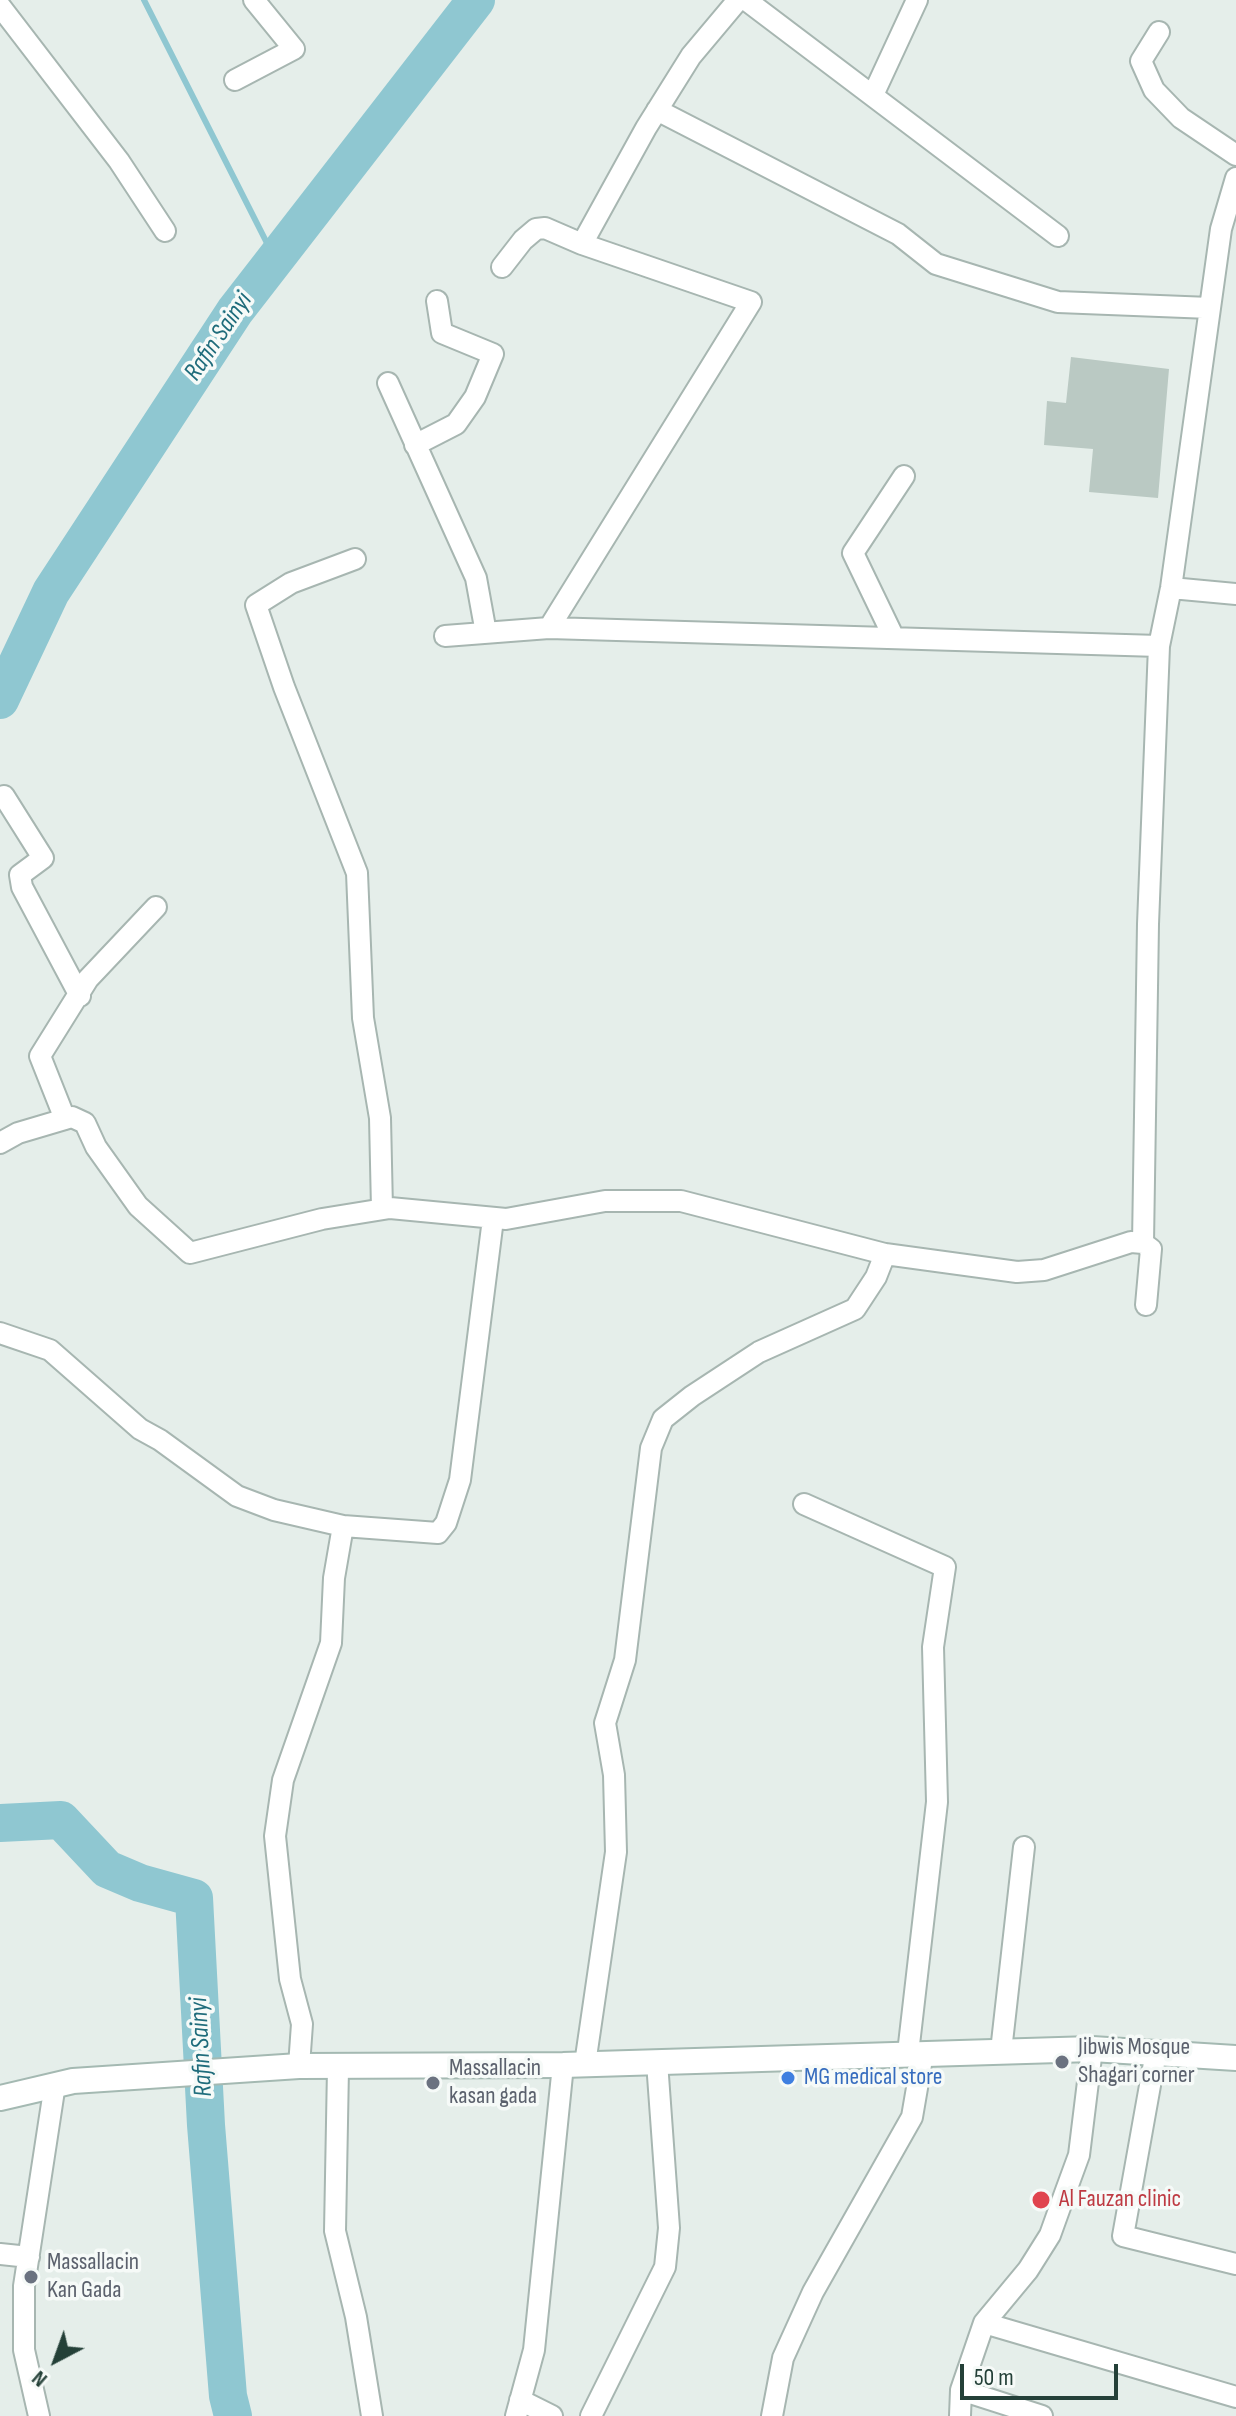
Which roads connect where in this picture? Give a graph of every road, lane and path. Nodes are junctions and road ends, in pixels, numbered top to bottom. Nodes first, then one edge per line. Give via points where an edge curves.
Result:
1 (254, 0) edge
2 (738, 0) edge
3 (746, 0) edge
4 (917, 0) edge
5 (0, 6) edge
6 (1159, 32) dead end
7 (235, 80) dead end
8 (873, 95) junction
9 (657, 110) junction
10 (1236, 155) edge
11 (1236, 178) edge
12 (165, 231) dead end
13 (1058, 236) dead end
14 (582, 244) junction
15 (502, 267) dead end
16 (437, 301) dead end
17 (1210, 308) junction
18 (388, 383) dead end
19 (415, 445) junction
20 (904, 476) dead end
21 (355, 559) dead end
22 (1171, 588) junction
23 (1236, 594) edge
24 (549, 628) junction
25 (486, 633) junction
26 (445, 636) dead end
27 (894, 638) junction
28 (1159, 646) junction
29 (4, 796) dead end
30 (156, 907) dead end
31 (80, 996) junction
32 (65, 1119) junction
33 (0, 1143) edge
34 (382, 1209) junction
35 (493, 1219) junction
36 (1143, 1243) junction
37 (885, 1254) junction
38 (1146, 1305) dead end
39 (0, 1333) edge
40 (804, 1504) dead end
41 (343, 1526) junction
42 (1024, 1847) dead end
43 (1092, 2049) junction
44 (1001, 2051) junction
45 (1156, 2052) junction
46 (915, 2053) junction
47 (1236, 2058) edge
48 (657, 2062) junction
49 (574, 2065) junction
50 (299, 2066) junction
51 (338, 2068) junction
52 (55, 2084) junction
53 (0, 2098) edge
54 (0, 2254) edge
55 (29, 2257) junction
56 (1236, 2264) edge
57 (984, 2323) junction
58 (961, 2390) junction
59 (1236, 2397) edge
60 (518, 2408) edge
61 (39, 2416) edge
62 (372, 2416) edge
63 (552, 2416) edge
64 (591, 2416) edge
65 (772, 2416) edge
66 (960, 2416) edge
67 (1042, 2416) edge

1 - 7 street via 294,49
2 - 9 street via 691,56
3 - 8 street
4 - 8 street
5 - 12 street via 119,161
6 - 10 street via 1141,61 1154,90 1181,118
8 - 13 street
9 - 14 street
9 - 17 street via 898,234 936,264 1058,302
11 - 17 street via 1221,229
14 - 15 street via 536,229
14 - 24 street via 751,302
16 - 19 street via 442,333 493,354 475,397 456,424
17 - 22 street
18 - 19 street
19 - 25 street via 476,578
20 - 27 street via 853,553
21 - 34 street via 291,583 256,605 357,873 363,1018 380,1118
22 - 23 street
22 - 28 street
24 - 25 street
24 - 27 street
25 - 26 street
27 - 28 street
28 - 36 street
29 - 31 street via 43,858 20,875 22,887
30 - 31 street via 88,979
31 - 32 street via 40,1056
32 - 33 street
32 - 34 street via 85,1123 138,1206 190,1253
34 - 35 street
35 - 37 street via 605,1201 681,1201
35 - 41 street via 460,1480 446,1523 438,1533
36 - 37 street via 1131,1242 1044,1270 1017,1272
36 - 38 street via 1151,1249
37 - 49 street via 855,1309 759,1352 692,1396 663,1419 651,1448 625,1660 605,1723 614,1775 616,1852
39 - 41 street via 50,1350 140,1429 237,1496
40 - 46 street via 945,1567 933,1647 937,1802
41 - 50 street via 331,1643 283,1780 275,1836 290,1979 302,2024
42 - 44 street
43 - 44 street
43 - 45 street
43 - 57 street via 1079,2155 1050,2235
44 - 46 street
45 - 47 street
45 - 56 street via 1123,2236
46 - 48 street
46 - 65 street via 912,2117 813,2292 783,2358
48 - 49 street
48 - 64 street via 669,2228 665,2267
49 - 51 street
49 - 60 street via 534,2350
50 - 51 street
50 - 52 street
51 - 62 street via 335,2231
52 - 53 street
52 - 55 street
54 - 55 street
55 - 61 street via 24,2350
57 - 58 street
57 - 59 street
58 - 66 street
58 - 67 street
60 - 63 street

